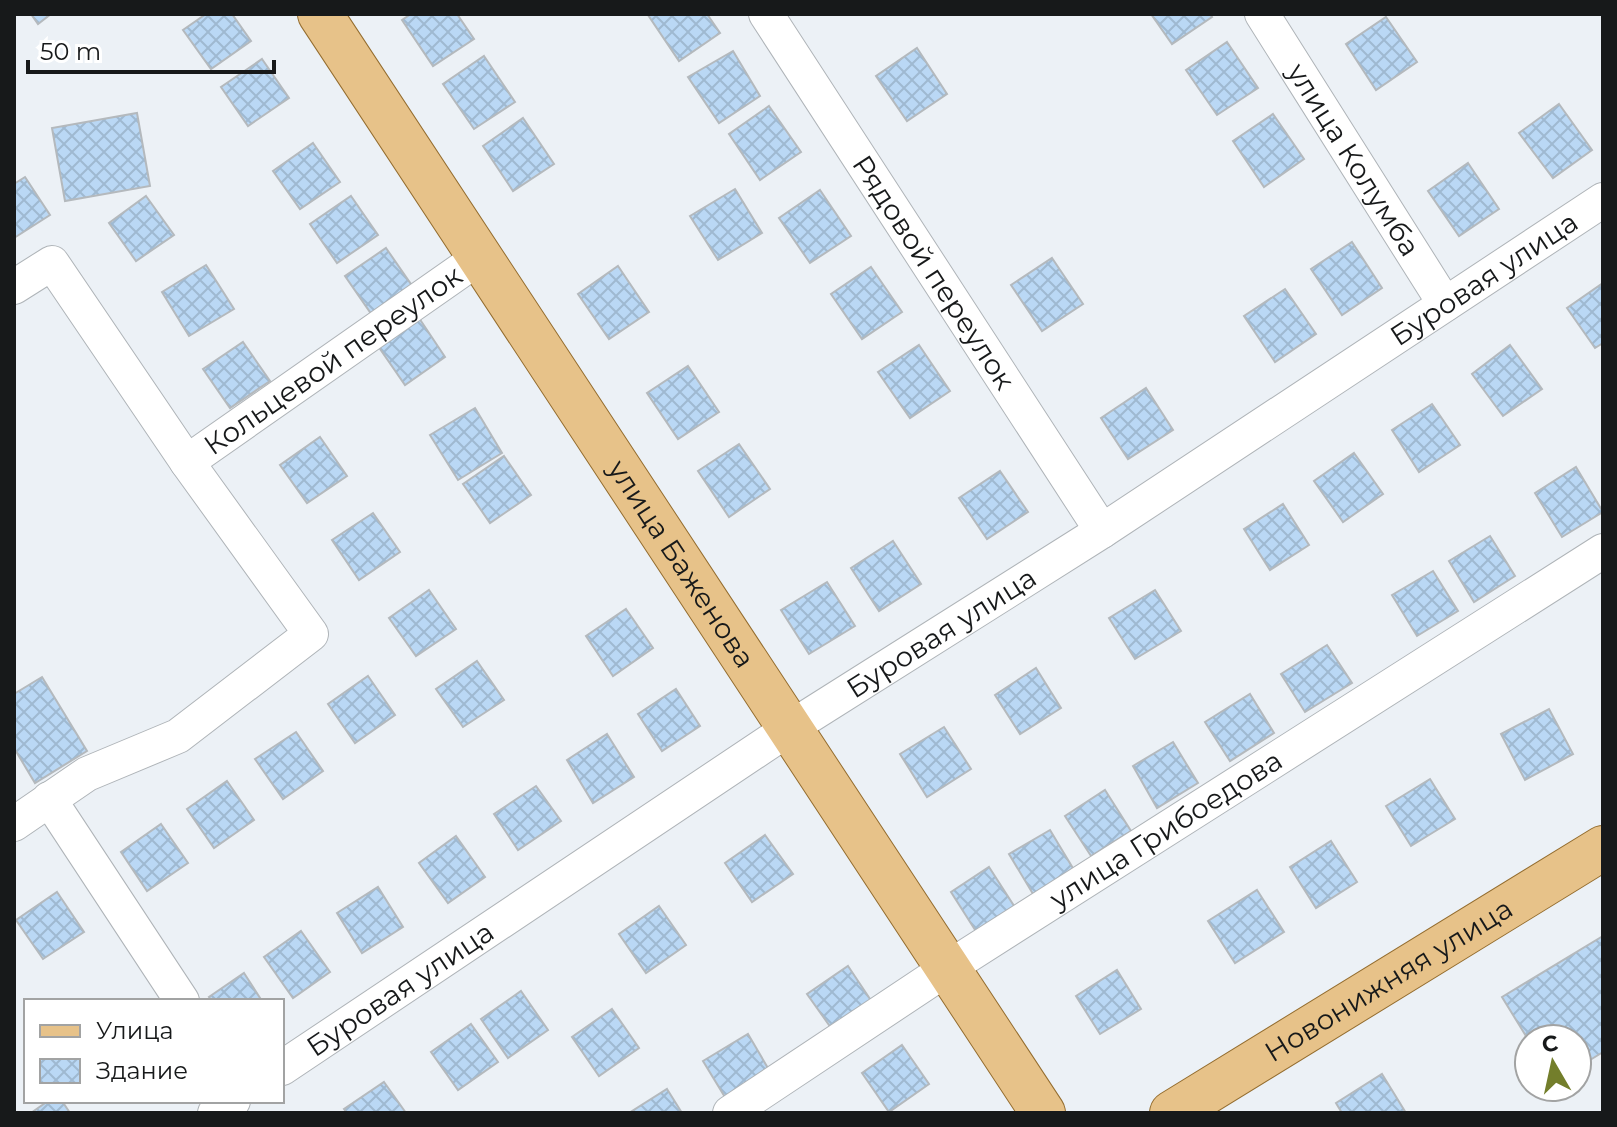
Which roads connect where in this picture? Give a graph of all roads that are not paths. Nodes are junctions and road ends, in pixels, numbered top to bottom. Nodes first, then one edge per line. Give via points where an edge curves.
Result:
1 (320, 14) edge
2 (766, 14) edge
3 (1262, 14) edge
4 (1603, 200) edge
5 (480, 257) junction
6 (14, 287) edge
7 (1445, 304) junction
8 (187, 462) junction
9 (1102, 531) junction
10 (1603, 551) edge
11 (790, 728) junction
12 (49, 799) junction
13 (14, 824) edge
14 (1603, 848) edge
15 (948, 968) junction
16 (181, 999) edge
17 (284, 1067) edge
18 (730, 1113) edge
19 (1043, 1113) edge
20 (1172, 1113) edge

1 - 5 main road, улица Баженова
2 - 9 street, Рядовой переулок
3 - 7 street, улица Колумба
4 - 7 street, Буровая улица
5 - 8 street, Кольцевой переулок
5 - 11 main road, улица Баженова
6 - 8 street, Кольцевой переулок via 52,263
7 - 9 street, Буровая улица
8 - 12 street, Кольцевой переулок via 311,634 178,736 87,774
9 - 11 street, Буровая улица
10 - 15 street, улица Грибоедова
11 - 15 main road, улица Баженова
11 - 17 street, Буровая улица
12 - 13 street, Кольцевой переулок
12 - 16 street
14 - 20 main road, Новонижняя улица
15 - 18 street, улица Грибоедова
15 - 19 main road, улица Баженова

